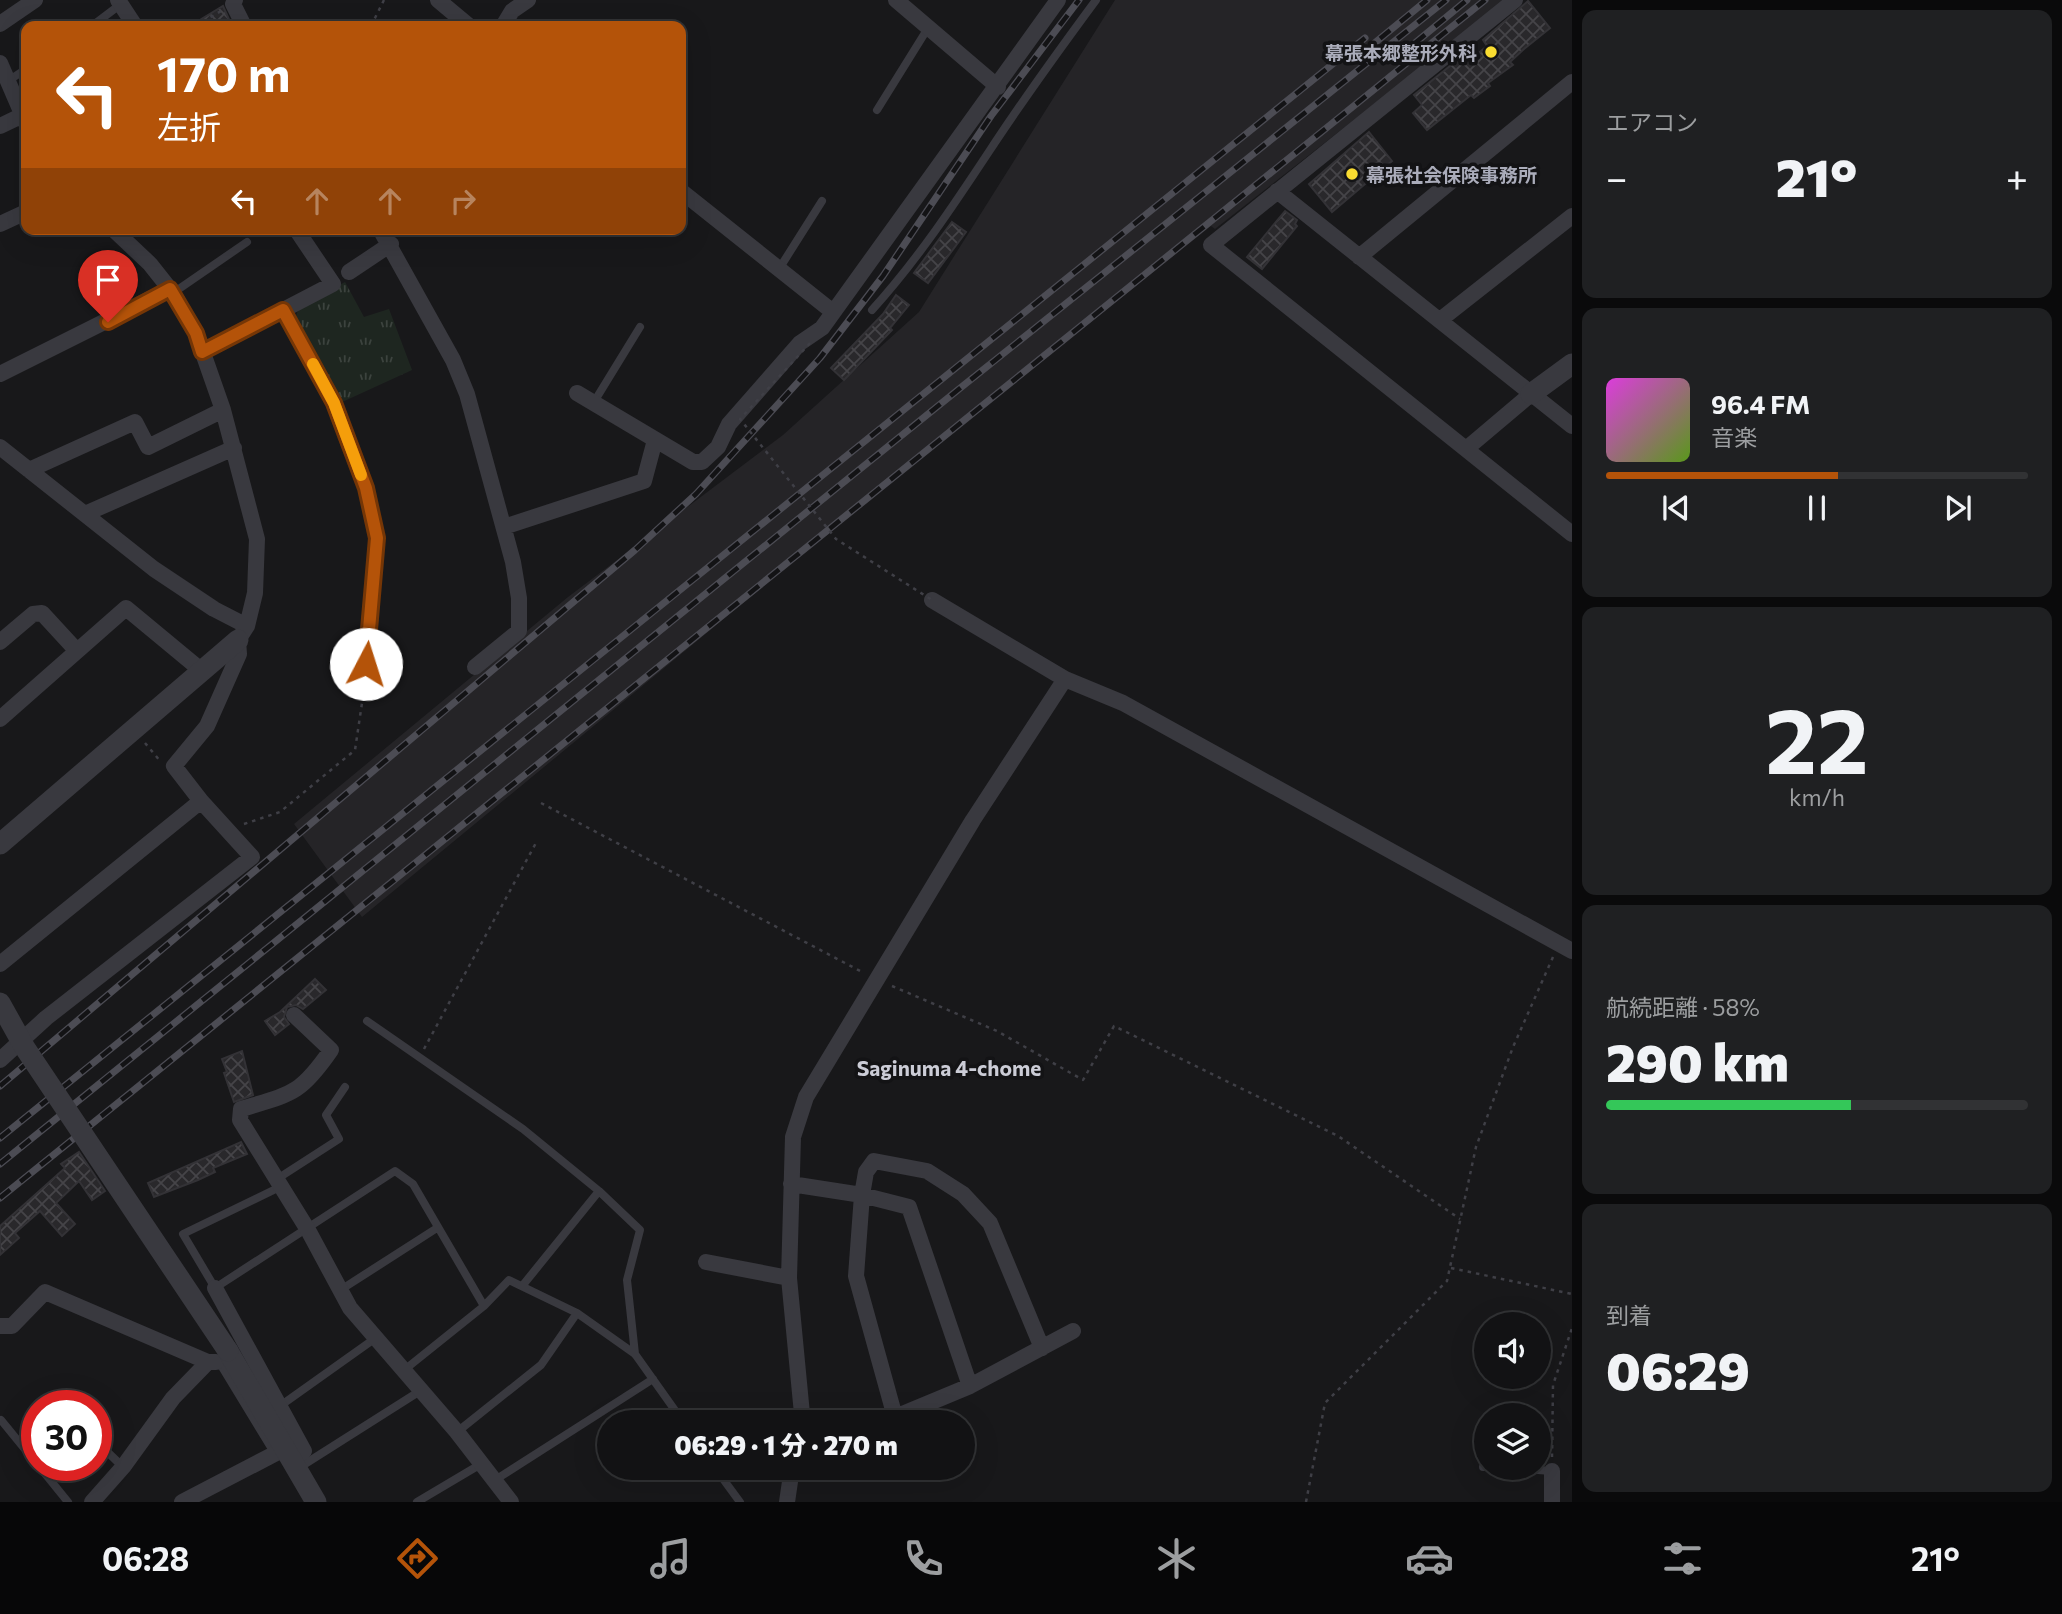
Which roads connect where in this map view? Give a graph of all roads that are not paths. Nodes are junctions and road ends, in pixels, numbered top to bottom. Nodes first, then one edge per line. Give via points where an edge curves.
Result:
1 (35, 0) edge
2 (528, 0) edge
3 (896, 0) edge
4 (1096, 0) edge
5 (1515, 0) edge
6 (122, 1) edge
7 (233, 1) edge
8 (440, 1) edge
9 (1053, 2) edge
10 (98, 21) edge
11 (132, 21) edge
12 (242, 21) edge
13 (459, 21) edge
14 (506, 21) edge
15 (0, 24) edge
16 (928, 28) junction
17 (0, 63) edge
18 (21, 72) edge
19 (8, 80) junction
20 (1572, 82) edge
21 (998, 86) junction
22 (21, 110) edge
23 (877, 110) dead end
24 (21, 120) edge
25 (0, 125) edge
26 (1277, 191) junction
27 (686, 195) edge
28 (822, 201) dead end
29 (21, 214) edge
30 (1572, 216) edge
31 (0, 224) edge
32 (119, 235) edge
33 (300, 235) edge
34 (384, 235) edge
35 (247, 242) dead end
36 (391, 244) junction
37 (1359, 257) junction
38 (779, 269) junction
39 (349, 272) dead end
40 (171, 291) junction
41 (283, 310) junction
42 (872, 310) dead end
43 (833, 312) junction
44 (1440, 320) junction
45 (640, 327) dead end
46 (202, 352) junction
47 (1572, 364) edge
48 (0, 374) edge
49 (578, 393) dead end
50 (1531, 394) junction
51 (594, 402) junction
52 (223, 410) junction
53 (1572, 426) edge
54 (655, 440) junction
55 (0, 447) edge
56 (234, 448) junction
57 (1466, 449) junction
58 (29, 470) junction
59 (87, 513) junction
60 (503, 527) junction
61 (1572, 534) edge
62 (932, 600) road end
63 (242, 633) junction
64 (0, 642) edge
65 (77, 651) junction
66 (475, 667) dead end
67 (202, 671) junction
68 (1065, 679) junction
69 (363, 690) road end
70 (0, 719) edge
71 (201, 801) junction
72 (0, 844) edge
73 (1565, 948) edge
74 (0, 964) edge
75 (0, 1003) edge
76 (294, 1015) dead end
77 (367, 1021) dead end
78 (0, 1060) edge
79 (345, 1087) dead end
80 (280, 1183) junction
81 (791, 1184) junction
82 (599, 1191) junction
83 (862, 1195) junction
84 (437, 1228) junction
85 (308, 1230) junction
86 (706, 1262) dead end
87 (789, 1279) junction
88 (523, 1284) junction
89 (215, 1288) junction
90 (342, 1289) junction
91 (484, 1306) junction
92 (577, 1313) junction
93 (0, 1326) edge
94 (1073, 1331) dead end
95 (377, 1337) junction
96 (1042, 1348) junction
97 (635, 1354) junction
98 (222, 1358) junction
99 (403, 1371) junction
100 (653, 1379) junction
101 (970, 1387) junction
102 (420, 1391) junction
103 (279, 1407) junction
104 (675, 1410) edge
105 (802, 1410) edge
106 (886, 1410) edge
107 (913, 1410) edge
108 (1, 1420) edge
109 (457, 1432) junction
110 (21, 1444) edge
111 (112, 1456) edge
112 (288, 1458) junction
113 (481, 1464) junction
114 (123, 1467) junction
115 (1552, 1471) edge
116 (495, 1480) junction
117 (724, 1480) edge
118 (790, 1480) edge
119 (51, 1481) edge
120 (68, 1502) edge
121 (92, 1502) edge
122 (182, 1502) edge
123 (316, 1502) edge
124 (417, 1502) edge
125 (511, 1502) edge
126 (740, 1502) edge
127 (787, 1502) edge
128 (1552, 1502) edge

1 - 15 street
2 - 14 street
3 - 16 street
4 - 42 lane via 947,218
5 - 26 street
6 - 10 lane
6 - 11 street
7 - 12 street
8 - 13 street
9 - 21 street
16 - 21 street
16 - 23 lane
17 - 19 street
18 - 19 lane
19 - 22 street
20 - 37 street
21 - 43 street
24 - 25 street
26 - 37 street
26 - 57 street via 1211,245
27 - 38 street
28 - 38 lane
29 - 31 street
30 - 44 street
32 - 40 street
33 - 41 street via 332,284
34 - 36 street
35 - 40 lane
36 - 39 street
36 - 60 street via 467,394
37 - 44 street
38 - 43 street
40 - 46 street
40 - 48 street
41 - 46 street
41 - 69 street via 334,403 366,488 377,538
43 - 54 street via 729,424 718,447 702,462 693,462
44 - 50 street
45 - 51 lane
46 - 52 street
47 - 50 street
49 - 51 street
50 - 53 street
50 - 57 street
51 - 54 street
52 - 56 street
52 - 58 street via 148,447 135,422
54 - 60 street via 644,481
55 - 58 street
56 - 59 street
56 - 63 street via 257,539 257,576
57 - 61 street
58 - 59 street
59 - 63 street
60 - 66 street via 519,598 519,631
62 - 68 street
63 - 67 street
63 - 71 street via 239,654 207,726 174,766
64 - 65 street via 33,614 41,613
65 - 67 street via 127,608
65 - 70 street
67 - 72 street
68 - 73 street via 1123,704
68 - 81 street via 973,820 806,1097 793,1138
71 - 74 street
71 - 78 street via 252,857 46,1018
75 - 98 street, bridge
76 - 80 street via 331,1050 295,1092 240,1109 240,1120
77 - 82 lane via 523,1129
79 - 80 lane via 326,1115 339,1139
80 - 85 street
80 - 89 lane via 183,1234
81 - 83 street
81 - 87 street
82 - 88 lane
82 - 97 lane via 640,1230 627,1280
83 - 96 street via 866,1172 874,1161 927,1171 963,1194 990,1223
83 - 101 street via 909,1207
83 - 106 street via 856,1276
84 - 85 lane via 413,1184 395,1171
84 - 90 lane
84 - 91 lane
85 - 89 lane
85 - 90 street
86 - 87 street
87 - 105 street
88 - 91 lane via 509,1280
88 - 92 lane
89 - 103 street
90 - 95 street via 350,1308
91 - 99 lane
92 - 97 lane
92 - 109 lane via 541,1366
93 - 98 street via 12,1326 45,1292
94 - 96 street
95 - 99 street
95 - 103 lane
96 - 101 street
97 - 100 lane
98 - 112 street
98 - 114 street via 173,1398
99 - 102 street
100 - 104 lane
100 - 116 lane
101 - 107 street
102 - 109 street
102 - 112 lane
103 - 112 street via 304,1451
108 - 110 lane
109 - 113 street
111 - 114 lane
112 - 122 street
112 - 123 street
113 - 116 street
113 - 124 lane
114 - 121 street
115 - 128 street
116 - 125 street
117 - 126 lane
118 - 127 street
119 - 120 lane

